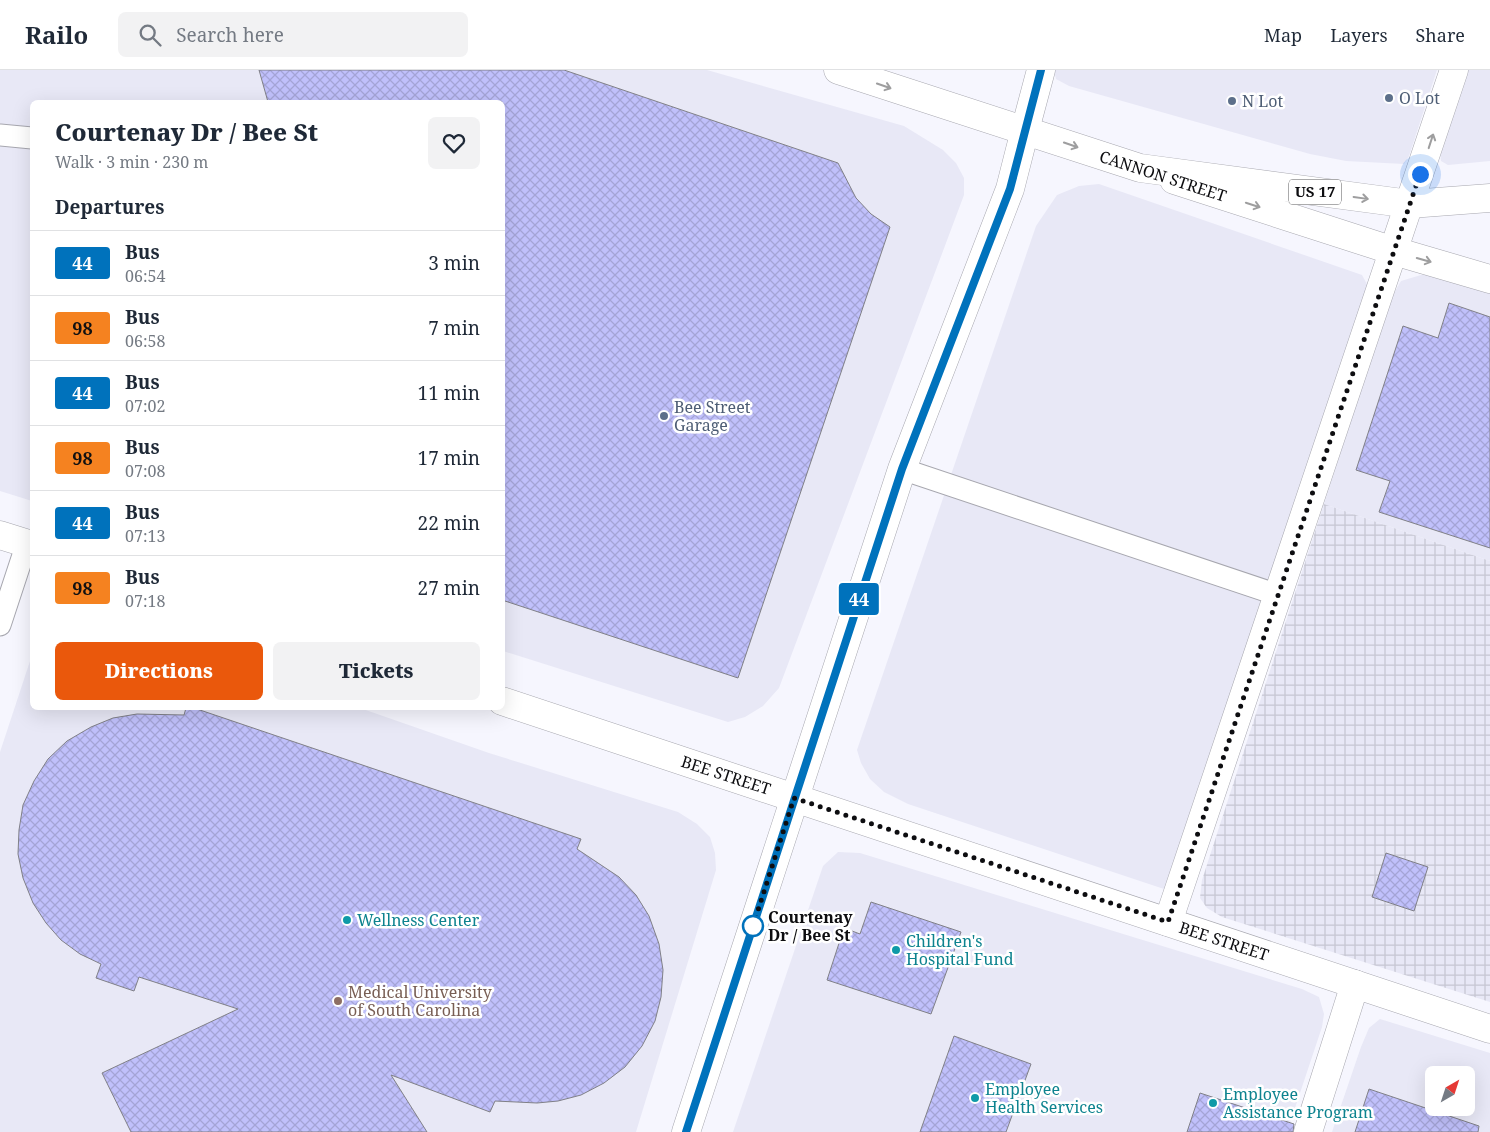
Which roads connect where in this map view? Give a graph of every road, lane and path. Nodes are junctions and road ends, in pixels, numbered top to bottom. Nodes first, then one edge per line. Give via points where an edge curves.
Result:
1 (838, 70) edge
2 (1041, 70) edge
3 (1454, 70) edge
4 (1025, 130) junction
5 (0, 135) edge
6 (30, 138) edge
7 (1140, 168) junction
8 (1490, 198) edge
9 (1410, 204) junction
10 (1394, 251) junction
11 (1490, 279) edge
12 (902, 469) junction
13 (0, 535) edge
14 (30, 544) edge
15 (1278, 596) junction
16 (0, 625) edge
17 (505, 703) edge
18 (794, 798) junction
19 (1168, 922) junction
20 (1355, 984) junction
21 (1490, 1029) edge
22 (686, 1132) edge
23 (1308, 1132) edge

1 -> 4 main road, CANNON STREET / US 17
2 - 4 main road
9 -> 3 main road
4 -> 7 main road, CANNON STREET / US 17
4 - 12 main road via 1010,189
5 - 6 lane
7 -> 9 main road, US 17
7 -> 10 main road, CANNON STREET
8 - 9 main road, US 17
9 - 10 main road
10 -> 11 main road, CANNON STREET
10 - 15 main road
12 - 15 lane
12 - 18 main road
13 - 14 main road
14 - 16 lane
15 - 19 main road
17 - 18 main road, BEE STREET
18 - 19 main road, BEE STREET
18 - 22 main road
19 - 20 main road, BEE STREET
20 - 21 main road, BEE STREET
20 - 23 main road

